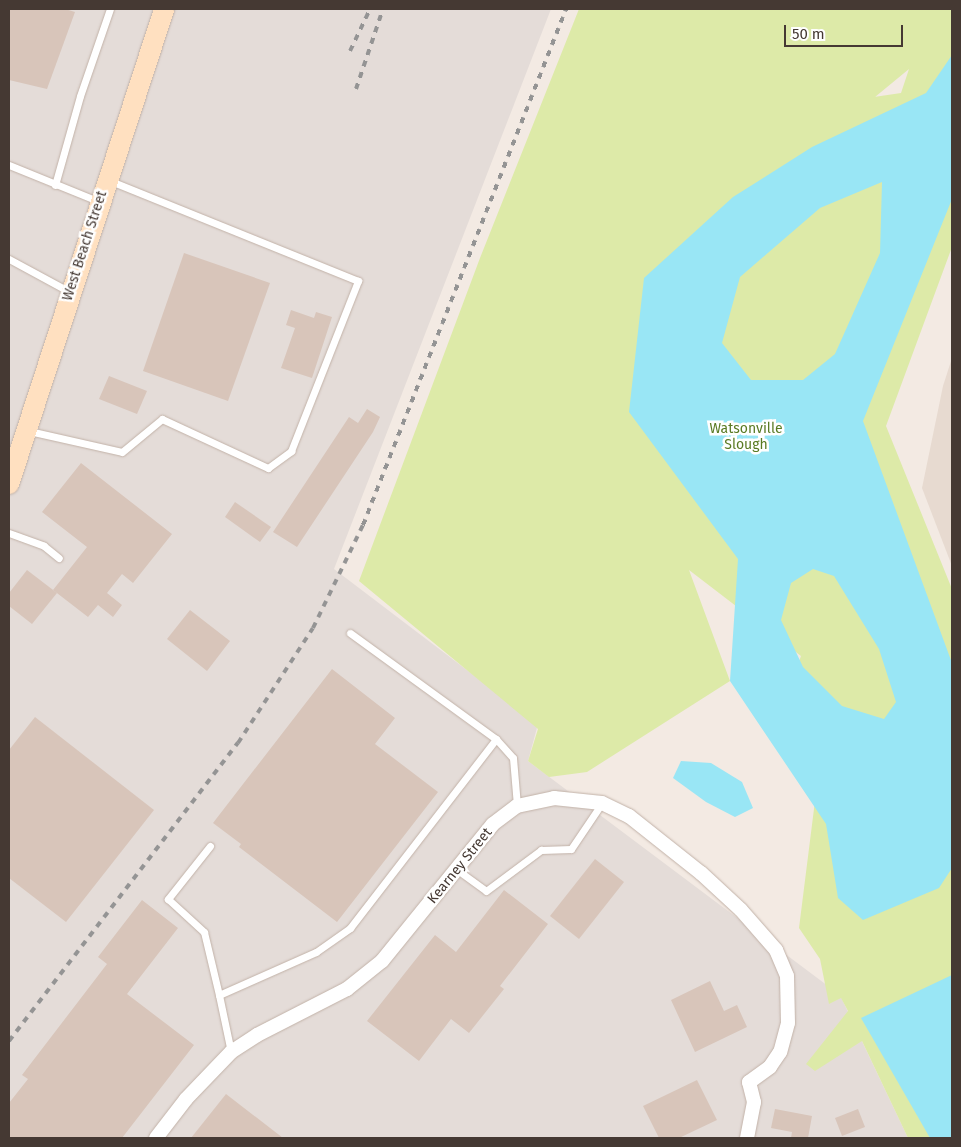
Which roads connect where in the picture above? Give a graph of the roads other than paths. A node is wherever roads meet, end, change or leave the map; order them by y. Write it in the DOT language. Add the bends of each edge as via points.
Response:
graph roads {
  1 [pos="110,9"];
  2 [pos="164,9"];
  3 [pos="9,165"];
  4 [pos="107,180"];
  5 [pos="55,185"];
  6 [pos="100,202"];
  7 [pos="9,259"];
  8 [pos="70,293"];
  9 [pos="26,430"];
  10 [pos="9,484"];
  11 [pos="9,533"];
  12 [pos="59,558"];
  13 [pos="350,633"];
  14 [pos="496,739"];
  15 [pos="602,803"];
  16 [pos="518,806"];
  17 [pos="210,846"];
  18 [pos="456,869"];
  19 [pos="219,995"];
  20 [pos="231,1052"];
  21 [pos="156,1138"];
  22 [pos="748,1138"];
  1 -- 5 [label="lane" via="80,96"];
  2 -- 4 [label="main road, West Beach Street"];
  3 -- 5 [label="lane"];
  4 -- 6 [label="main road, West Beach Street"];
  4 -- 9 [label="lane" via="358,281 291,451 268,468 162,419 122,452"];
  5 -- 6 [label="lane"];
  6 -- 8 [label="main road, West Beach Street"];
  7 -- 8 [label="lane"];
  8 -- 9 [label="main road, West Beach Street"];
  9 -- 10 [label="main road, West Beach Street"];
  11 -- 12 [label="lane" via="44,546"];
  13 -- 14 [label="lane"];
  14 -- 16 [label="lane" via="513,758"];
  14 -- 19 [label="lane" via="350,928 316,952"];
  15 -- 16 [label="street, Kearney Street" via="554,798"];
  15 -- 18 [label="lane" via="571,849 541,850 486,891"];
  15 -- 22 [label="street, Kearney Street" via="648,829 701,873 776,950 787,976 788,1023 780,1052 770,1067 750,1082 754,1102"];
  16 -- 18 [label="street, Kearney Street" via="494,824"];
  17 -- 19 [label="lane" via="168,899 204,932"];
  18 -- 20 [label="street, Kearney Street" via="399,942 366,976 329,1000 257,1035"];
  19 -- 20 [label="lane"];
  20 -- 21 [label="street, Kearney Street" via="186,1099"];
}
